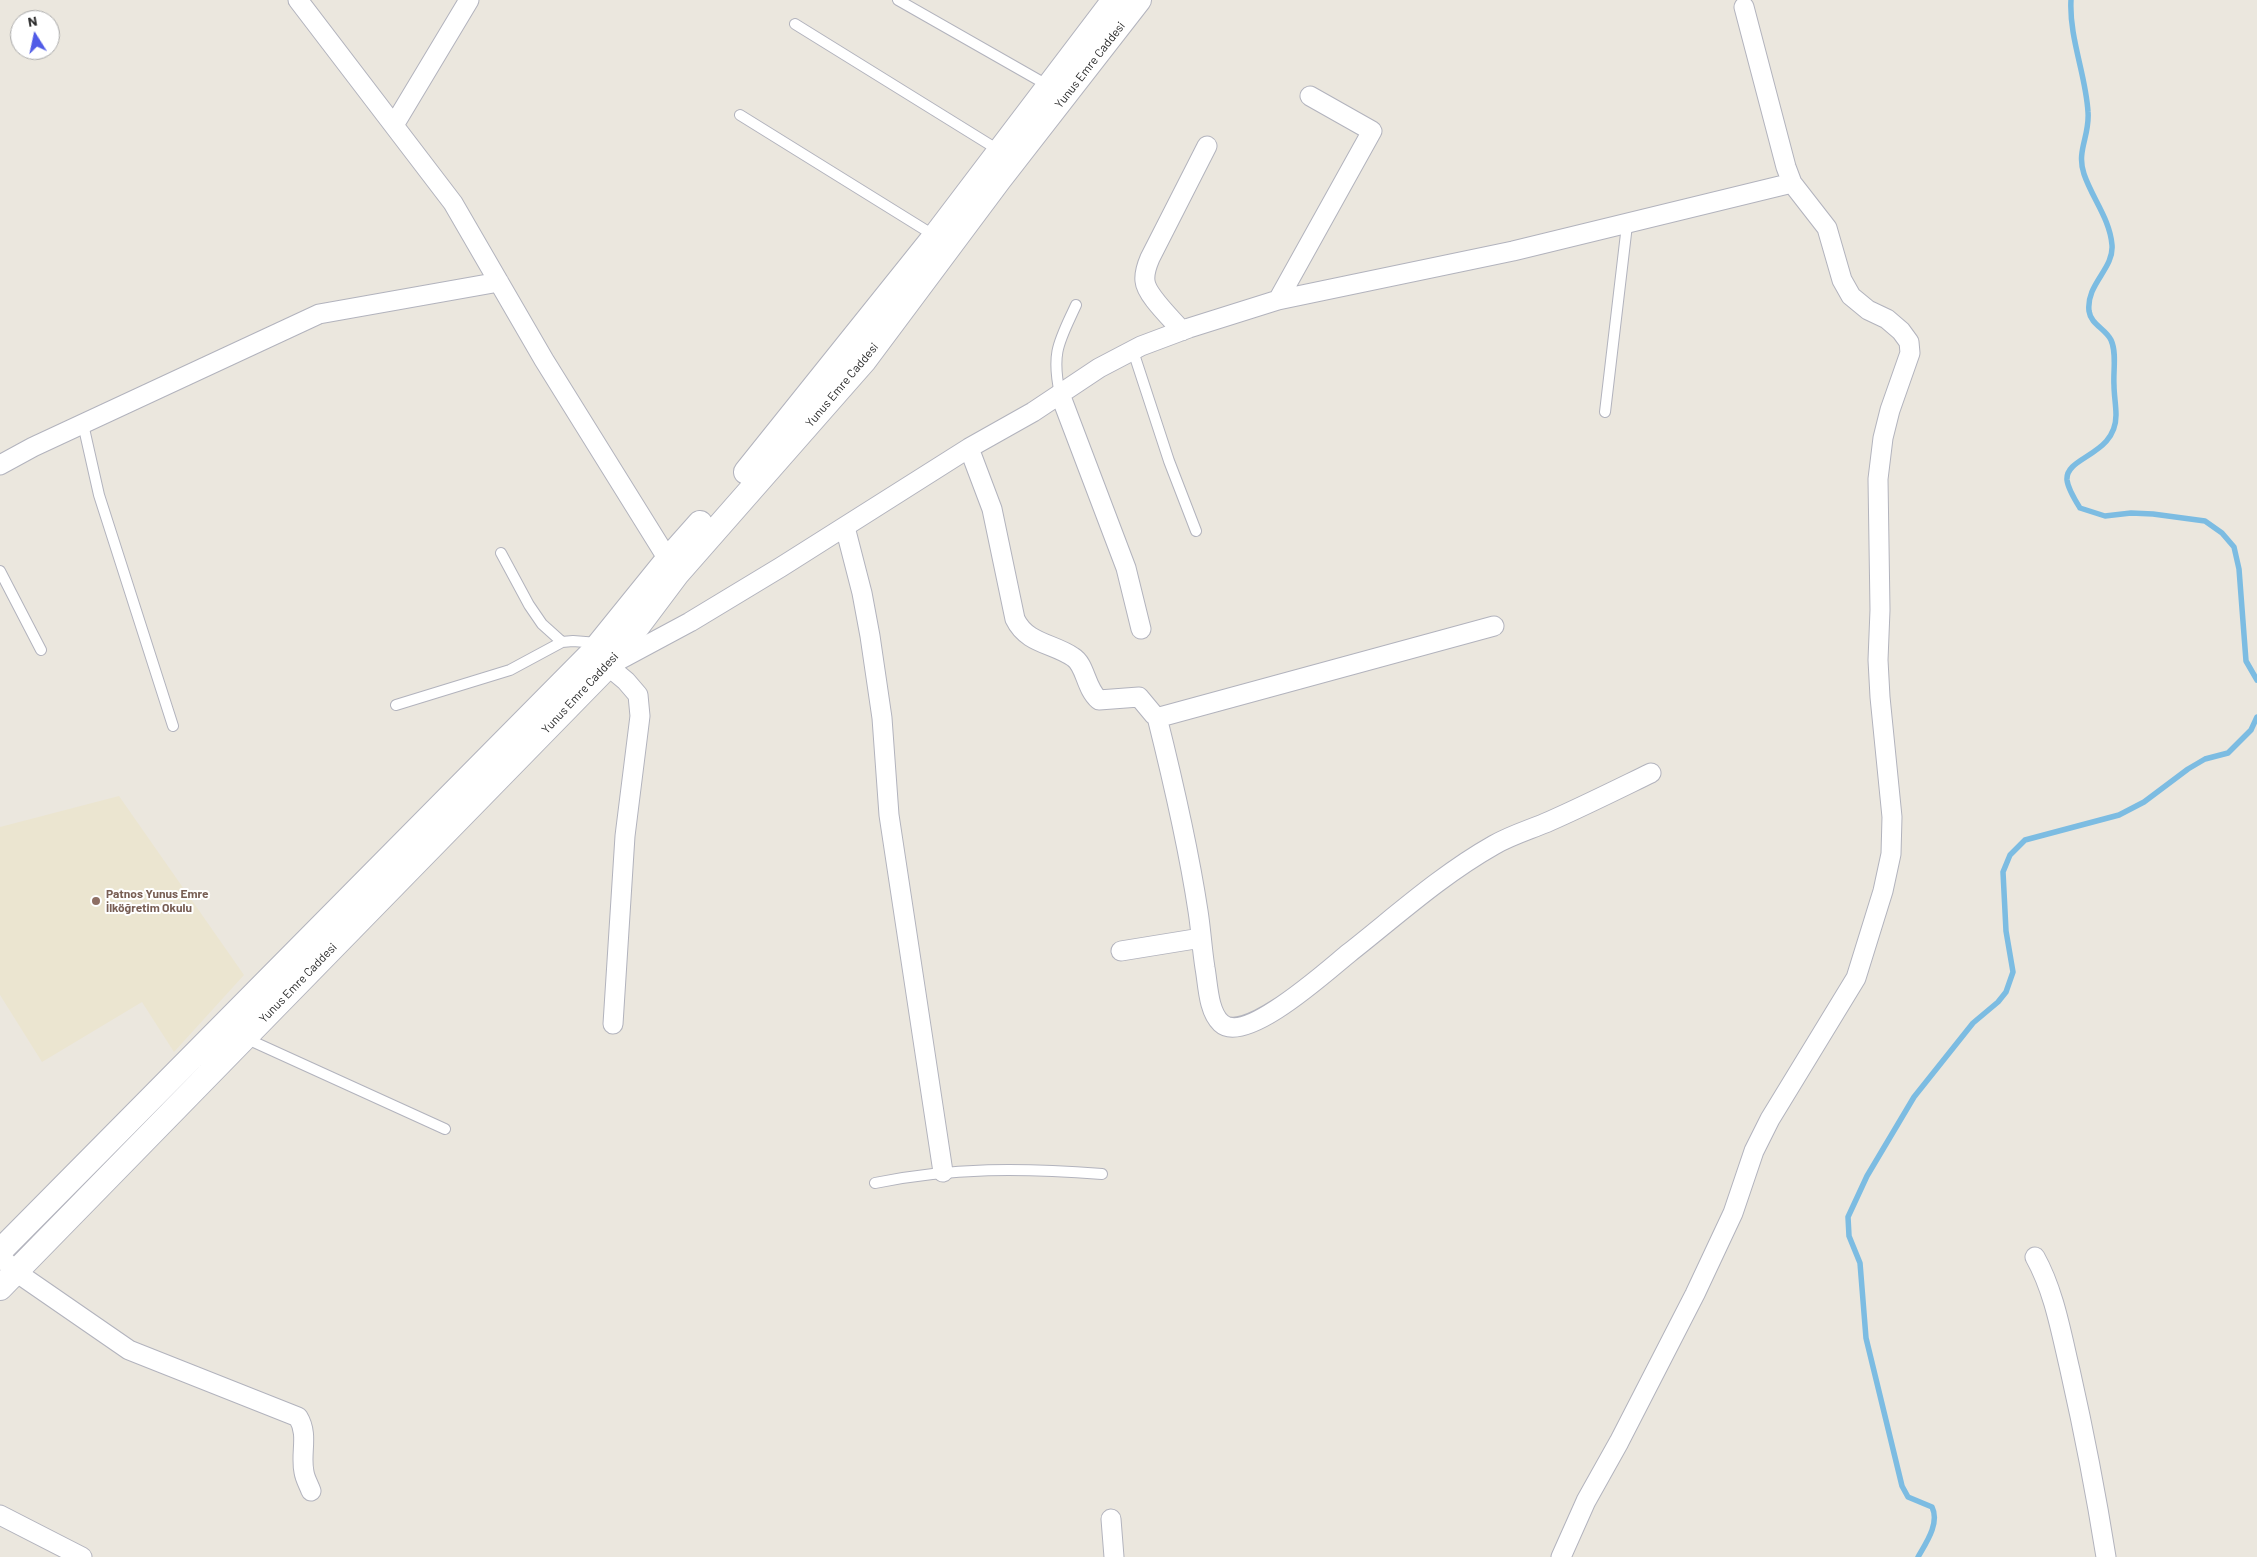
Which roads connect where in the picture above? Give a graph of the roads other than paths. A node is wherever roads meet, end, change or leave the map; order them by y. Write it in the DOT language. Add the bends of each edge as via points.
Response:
graph roads {
  1 [pos="298,0"];
  2 [pos="468,0"];
  3 [pos="898,0"];
  4 [pos="1114,0"];
  5 [pos="1139,0"];
  6 [pos="1744,7"];
  7 [pos="795,24"];
  8 [pos="1049,86"];
  9 [pos="1310,96"];
  10 [pos="740,115"];
  11 [pos="394,125"];
  12 [pos="1207,146"];
  13 [pos="1001,151"];
  14 [pos="1792,183"];
  15 [pos="1627,225"];
  16 [pos="935,236"];
  17 [pos="499,282"];
  18 [pos="1278,300"];
  19 [pos="1076,305"];
  20 [pos="1182,331"];
  21 [pos="1133,351"];
  22 [pos="1060,394"];
  23 [pos="1605,412"];
  24 [pos="83,424"];
  25 [pos="969,448"];
  26 [pos="0,465"];
  27 [pos="845,527"];
  28 [pos="1196,530"];
  29 [pos="501,553"];
  30 [pos="672,566"];
  31 [pos="0,571"];
  32 [pos="1494,626"];
  33 [pos="1141,629"];
  34 [pos="562,642"];
  35 [pos="599,644"];
  36 [pos="41,650"];
  37 [pos="608,666"];
  38 [pos="396,705"];
  39 [pos="1157,717"];
  40 [pos="173,726"];
  41 [pos="1651,773"];
  42 [pos="1201,938"];
  43 [pos="1121,951"];
  44 [pos="613,1024"];
  45 [pos="245,1038"];
  46 [pos="446,1129"];
  47 [pos="943,1172"];
  48 [pos="1102,1174"];
  49 [pos="876,1183"];
  50 [pos="0,1251"];
  51 [pos="2035,1257"];
  52 [pos="5,1272"];
  53 [pos="311,1492"];
  54 [pos="0,1515"];
  55 [pos="1111,1519"];
  56 [pos="82,1557"];
  57 [pos="1114,1557"];
  58 [pos="1561,1557"];
  59 [pos="2106,1557"];
  1 -- 11 [label="street"];
  2 -- 11 [label="street"];
  3 -- 8 [label="lane"];
  4 -- 8 [label="street, Yunus Emre Caddesi"];
  5 -- 30 [label="street, Yunus Emre Caddesi" via="999,180 864,362"];
  6 -- 14 [label="street"];
  7 -- 13 [label="lane"];
  8 -- 13 [label="street, Yunus Emre Caddesi"];
  9 -- 18 [label="street" via="1372,131"];
  10 -- 16 [label="lane"];
  11 -- 17 [label="street" via="453,203"];
  12 -- 20 [label="street" via="1144,274 1148,291"];
  13 -- 16 [label="street, Yunus Emre Caddesi"];
  14 -- 15 [label="street"];
  14 -- 58 [label="street" via="1827,228 1842,280 1851,296 1868,310 1887,319 1909,342 1910,353 1883,438 1878,478 1878,660 1892,817 1891,854 1883,892 1856,978 1770,1119 1754,1151 1733,1213 1695,1294 1586,1501"];
  15 -- 18 [label="street"];
  15 -- 23 [label="lane"];
  16 -- 30 [label="street, Yunus Emre Caddesi"];
  17 -- 24 [label="street" via="319,314"];
  17 -- 30 [label="street"];
  18 -- 20 [label="street"];
  19 -- 22 [label="lane" via="1058,345 1054,369"];
  20 -- 21 [label="street"];
  21 -- 22 [label="street" via="1099,368"];
  21 -- 28 [label="lane" via="1169,461"];
  22 -- 25 [label="street"];
  22 -- 33 [label="street" via="1126,568"];
  24 -- 26 [label="street"];
  24 -- 40 [label="lane" via="102,504"];
  25 -- 27 [label="street"];
  25 -- 39 [label="street" via="992,509 1015,619 1020,628 1036,641 1074,657 1093,695 1099,700 1139,697"];
  27 -- 37 [label="street" via="690,622"];
  27 -- 47 [label="street" via="870,636 882,718 889,816"];
  29 -- 34 [label="lane" via="533,611"];
  30 -- 35 [label="street, Yunus Emre Caddesi"];
  30 -- 37 [label="street, Yunus Emre Caddesi"];
  31 -- 36 [label="lane"];
  32 -- 39 [label="street"];
  34 -- 35 [label="lane"];
  34 -- 38 [label="lane" via="510,670"];
  35 -- 50 [label="street, Yunus Emre Caddesi"];
  37 -- 44 [label="street" via="638,695 640,716 625,836"];
  37 -- 45 [label="street, Yunus Emre Caddesi"];
  39 -- 42 [label="street" via="1179,811"];
  41 -- 42 [label="street" via="1496,844 1464,863 1293,998 1246,1025 1232,1028 1221,1024 1215,1015"];
  42 -- 43 [label="street"];
  45 -- 46 [label="lane"];
  45 -- 52 [label="street, Yunus Emre Caddesi"];
  47 -- 48 [label="lane" via="998,1168"];
  47 -- 49 [label="lane"];
  51 -- 59 [label="street" via="2044,1273 2060,1328 2094,1482"];
  52 -- 53 [label="street" via="129,1350 298,1416 305,1438 304,1472"];
  54 -- 56 [label="street"];
  55 -- 57 [label="street"];
}
